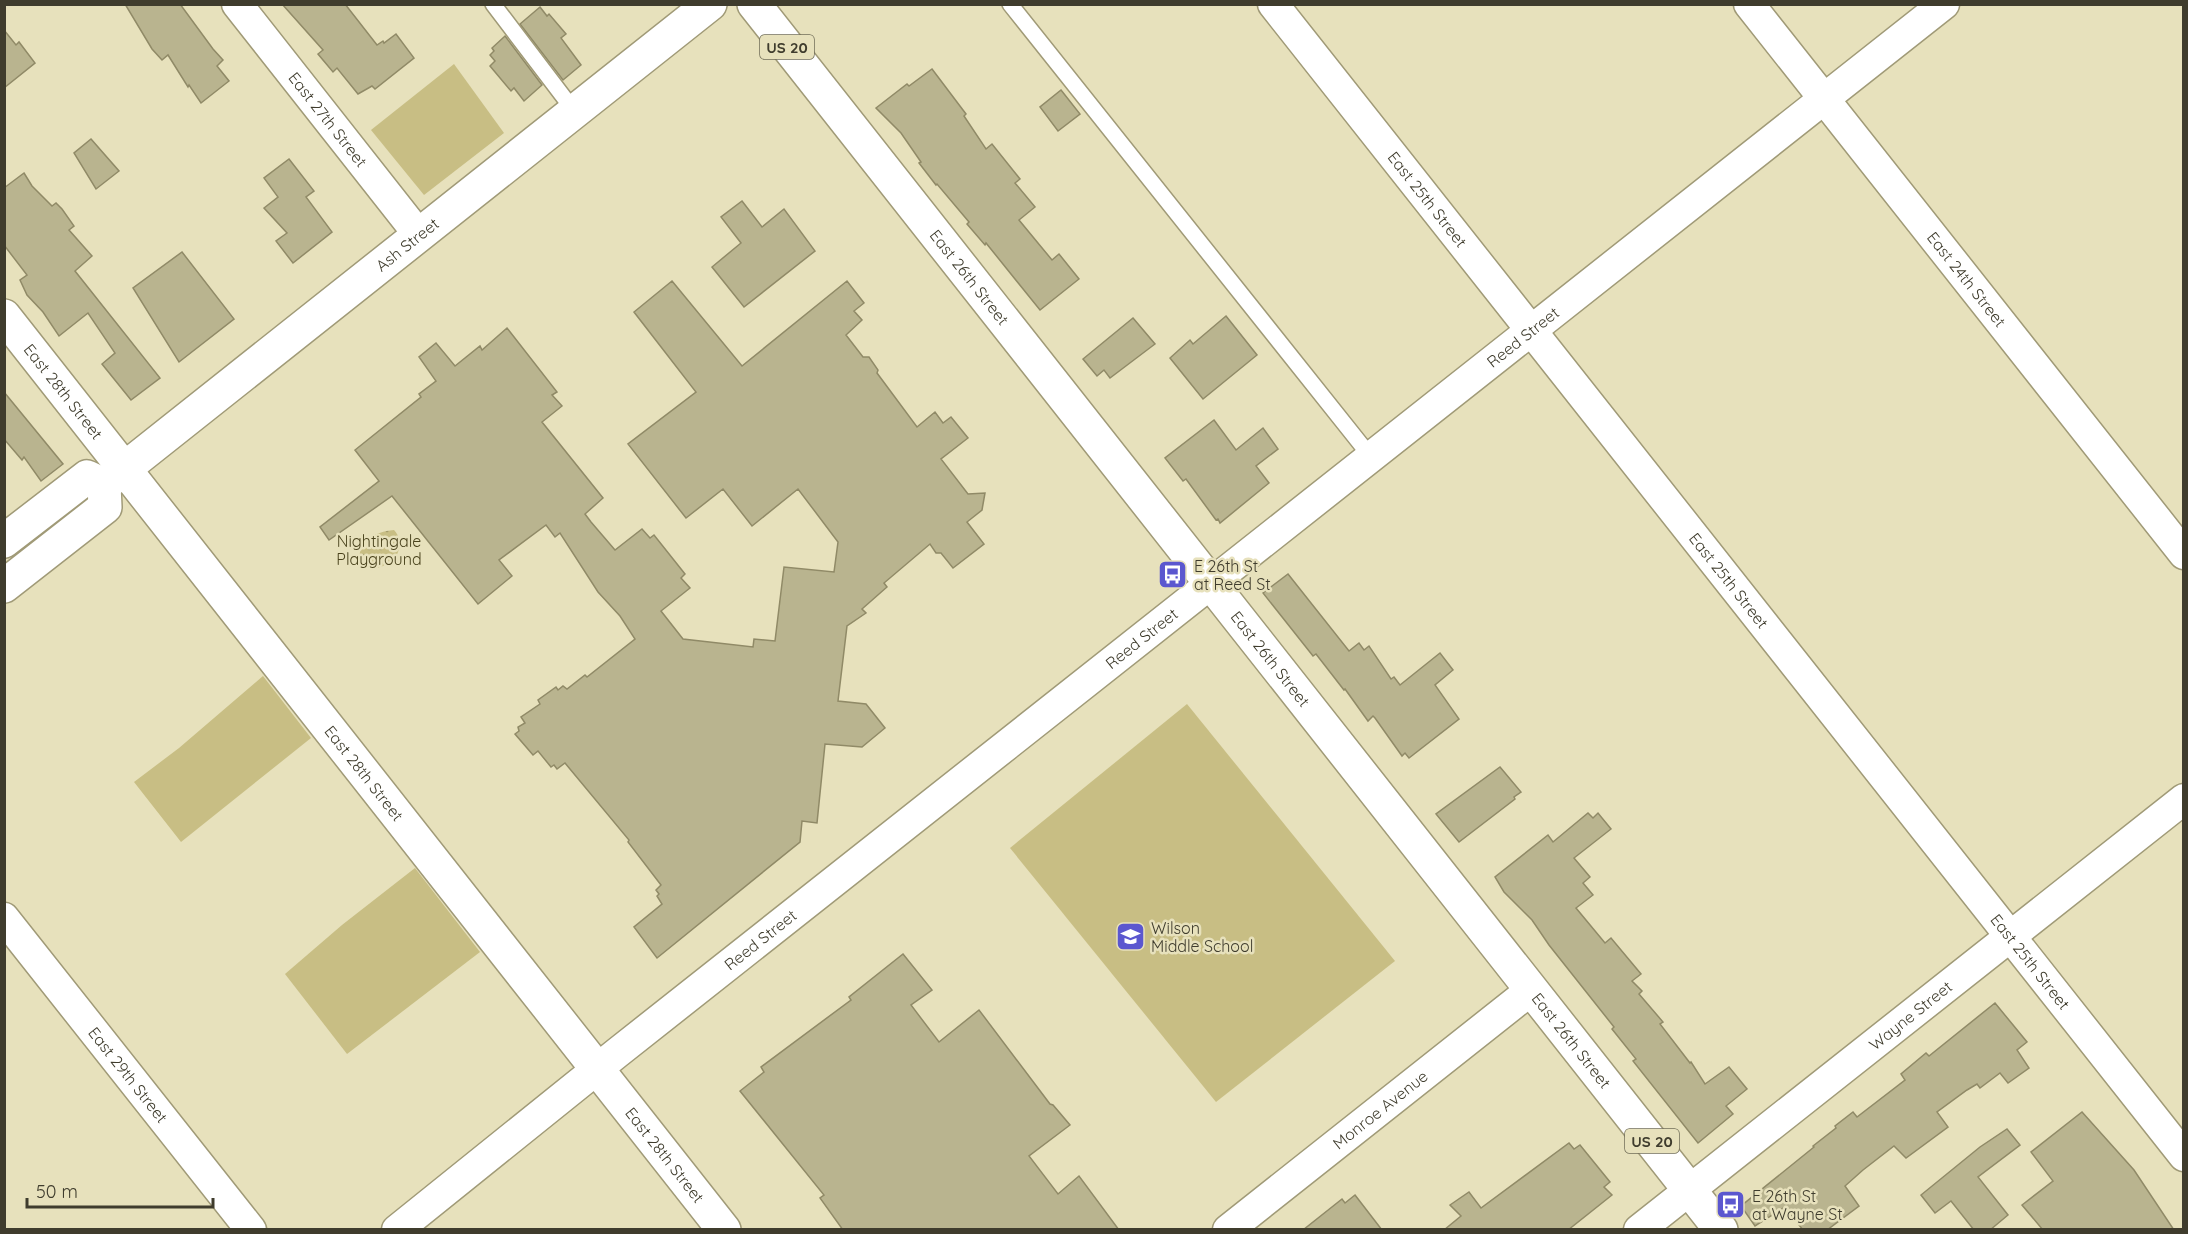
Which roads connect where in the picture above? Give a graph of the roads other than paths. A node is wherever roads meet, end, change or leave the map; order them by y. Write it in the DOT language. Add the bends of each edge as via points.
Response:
graph roads {
  1 [pos="237,4"];
  2 [pos="493,4"];
  3 [pos="710,4"];
  4 [pos="754,4"];
  5 [pos="1010,4"];
  6 [pos="1273,4"];
  7 [pos="1749,4"];
  8 [pos="1944,4"];
  9 [pos="1824,99"];
  10 [pos="575,112"];
  11 [pos="419,235"];
  12 [pos="4,316"];
  13 [pos="1531,331"];
  14 [pos="1371,457"];
  15 [pos="114,477"];
  16 [pos="4,541"];
  17 [pos="2184,554"];
  18 [pos="1211,583"];
  19 [pos="4,586"];
  20 [pos="2184,799"];
  21 [pos="4,918"];
  22 [pos="2010,937"];
  23 [pos="1531,990"];
  24 [pos="597,1069"];
  25 [pos="2184,1156"];
  26 [pos="1689,1190"];
  27 [pos="251,1230"];
  28 [pos="397,1230"];
  29 [pos="724,1230"];
  30 [pos="1228,1230"];
  31 [pos="1639,1230"];
  32 [pos="1721,1230"];
  1 -- 11 [label="street, East 27th Street"];
  2 -- 10 [label="lane"];
  3 -- 10 [label="street, Ash Street"];
  4 -- 18 [label="street, East 26th Street / US 20"];
  5 -- 14 [label="lane"];
  6 -- 13 [label="street, East 25th Street"];
  7 -- 9 [label="street, East 24th Street"];
  8 -- 9 [label="street, Reed Street"];
  9 -- 13 [label="street, Reed Street"];
  9 -- 17 [label="street, East 24th Street"];
  10 -- 11 [label="street, Ash Street"];
  11 -- 15 [label="street, Ash Street"];
  12 -- 15 [label="street, East 28th Street"];
  13 -- 14 [label="street, Reed Street"];
  13 -- 22 [label="street, East 25th Street"];
  14 -- 18 [label="street, Reed Street"];
  15 -- 16 [label="street" via="87,477"];
  15 -- 19 [label="street" via="105,507"];
  15 -- 24 [label="street, East 28th Street"];
  18 -- 23 [label="street, East 26th Street / US 20"];
  18 -- 24 [label="street, Reed Street"];
  20 -- 22 [label="street, Wayne Street"];
  21 -- 27 [label="street, East 29th Street"];
  22 -- 25 [label="street, East 25th Street"];
  22 -- 26 [label="street, Wayne Street"];
  23 -- 26 [label="street, East 26th Street / US 20"];
  23 -- 30 [label="street, Monroe Avenue"];
  24 -- 28 [label="street, Reed Street"];
  24 -- 29 [label="street, East 28th Street"];
  26 -- 31 [label="street, Wayne Street"];
  26 -- 32 [label="street, East 26th Street / US 20"];
}
